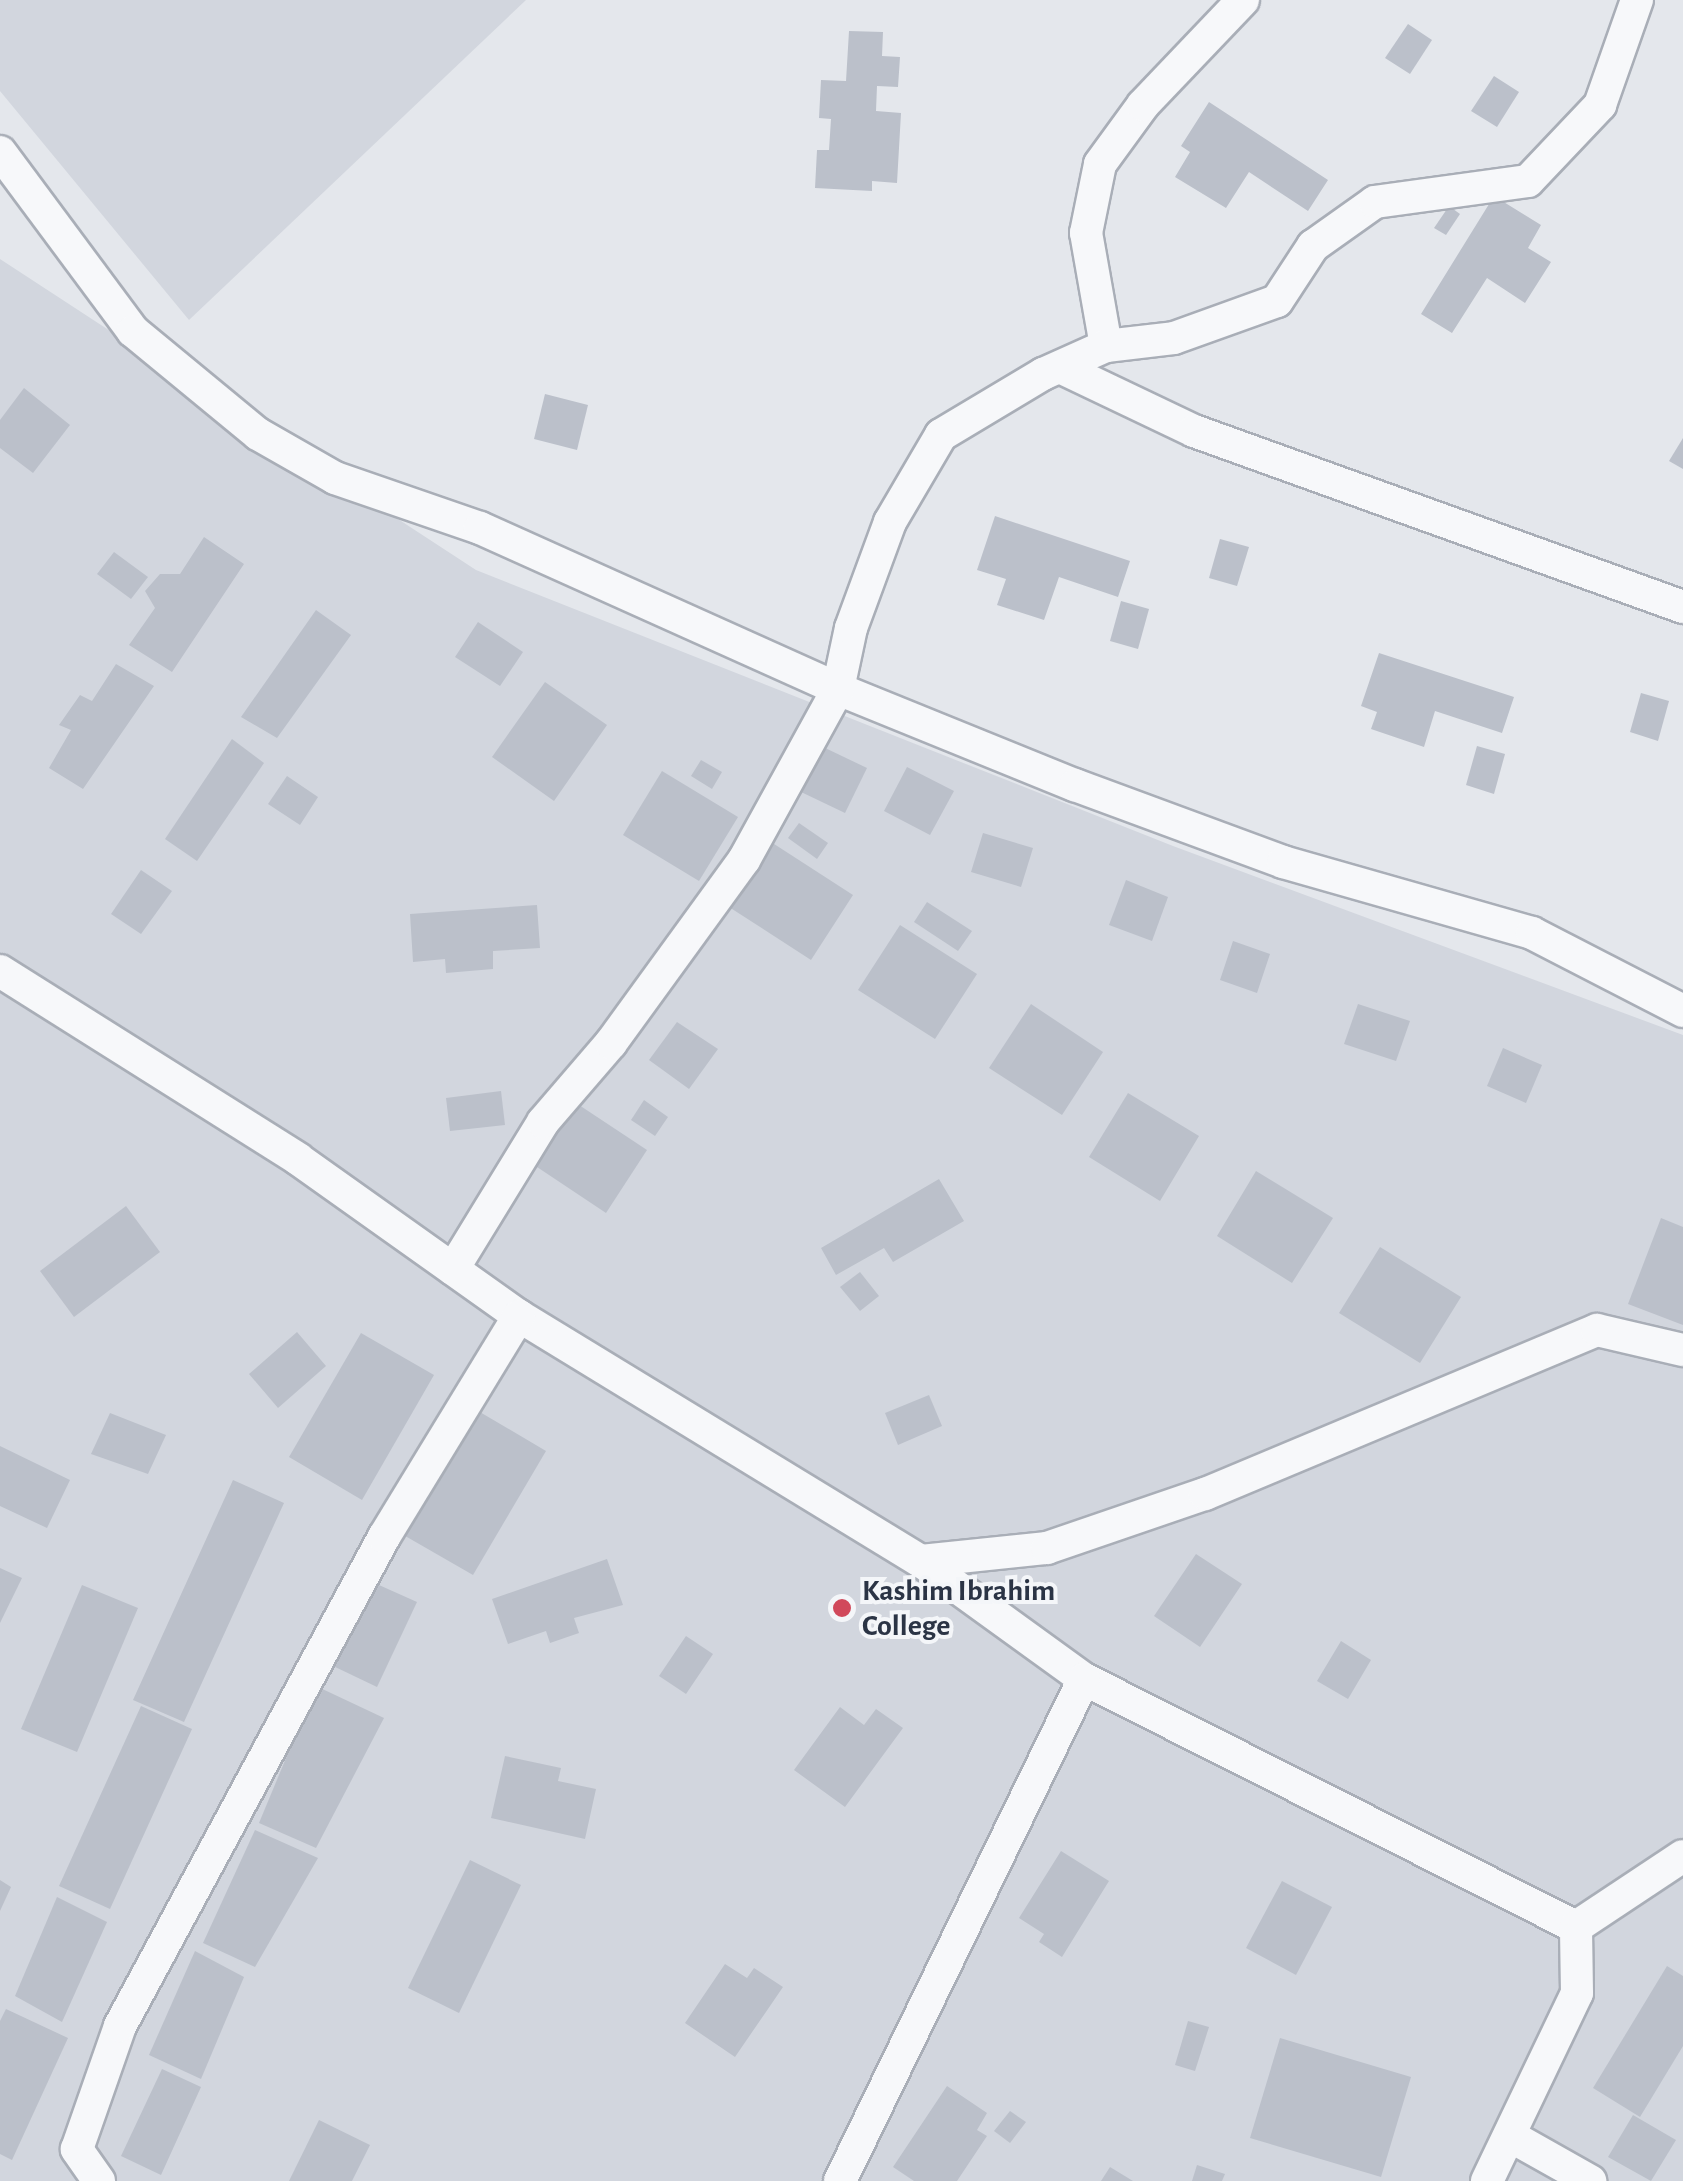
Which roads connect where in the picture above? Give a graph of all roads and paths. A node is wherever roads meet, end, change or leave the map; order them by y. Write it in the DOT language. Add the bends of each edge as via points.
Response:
graph roads {
  1 [pos="1243,0"];
  2 [pos="1637,0"];
  3 [pos="0,152"];
  4 [pos="1106,346"];
  5 [pos="1064,369"];
  6 [pos="1683,607"];
  7 [pos="838,690"];
  8 [pos="0,972"];
  9 [pos="1683,1011"];
  10 [pos="453,1269"];
  11 [pos="519,1316"];
  12 [pos="1683,1350"];
  13 [pos="921,1560"];
  14 [pos="1084,1679"];
  15 [pos="1683,1856"];
  16 [pos="1576,1927"];
  17 [pos="1512,2136"];
  18 [pos="99,2181"];
  19 [pos="840,2181"];
  20 [pos="1487,2181"];
  21 [pos="1590,2181"];
  1 -- 4 [label="street" via="1143,105 1100,164 1086,233"];
  2 -- 4 [label="street" via="1600,106 1528,181 1375,202 1313,246 1277,301 1174,338"];
  3 -- 7 [label="street" via="133,331 258,434 335,478 480,528"];
  4 -- 5 [label="street"];
  5 -- 6 [label="street" via="1194,432"];
  5 -- 7 [label="street" via="1043,374 941,435 890,522 851,628"];
  7 -- 9 [label="street" via="1283,862 1532,933"];
  7 -- 10 [label="street" via="744,860 611,1043 543,1122"];
  8 -- 10 [label="street" via="298,1159"];
  10 -- 11 [label="street"];
  11 -- 13 [label="street"];
  11 -- 18 [label="street" via="384,1537 120,2026 77,2150"];
  12 -- 13 [label="street" via="1596,1330 1205,1494 1047,1548"];
  13 -- 14 [label="street"];
  14 -- 16 [label="street"];
  14 -- 19 [label="street"];
  15 -- 16 [label="street"];
  16 -- 17 [label="street" via="1577,1993"];
  17 -- 20 [label="street"];
  17 -- 21 [label="street"];
}
